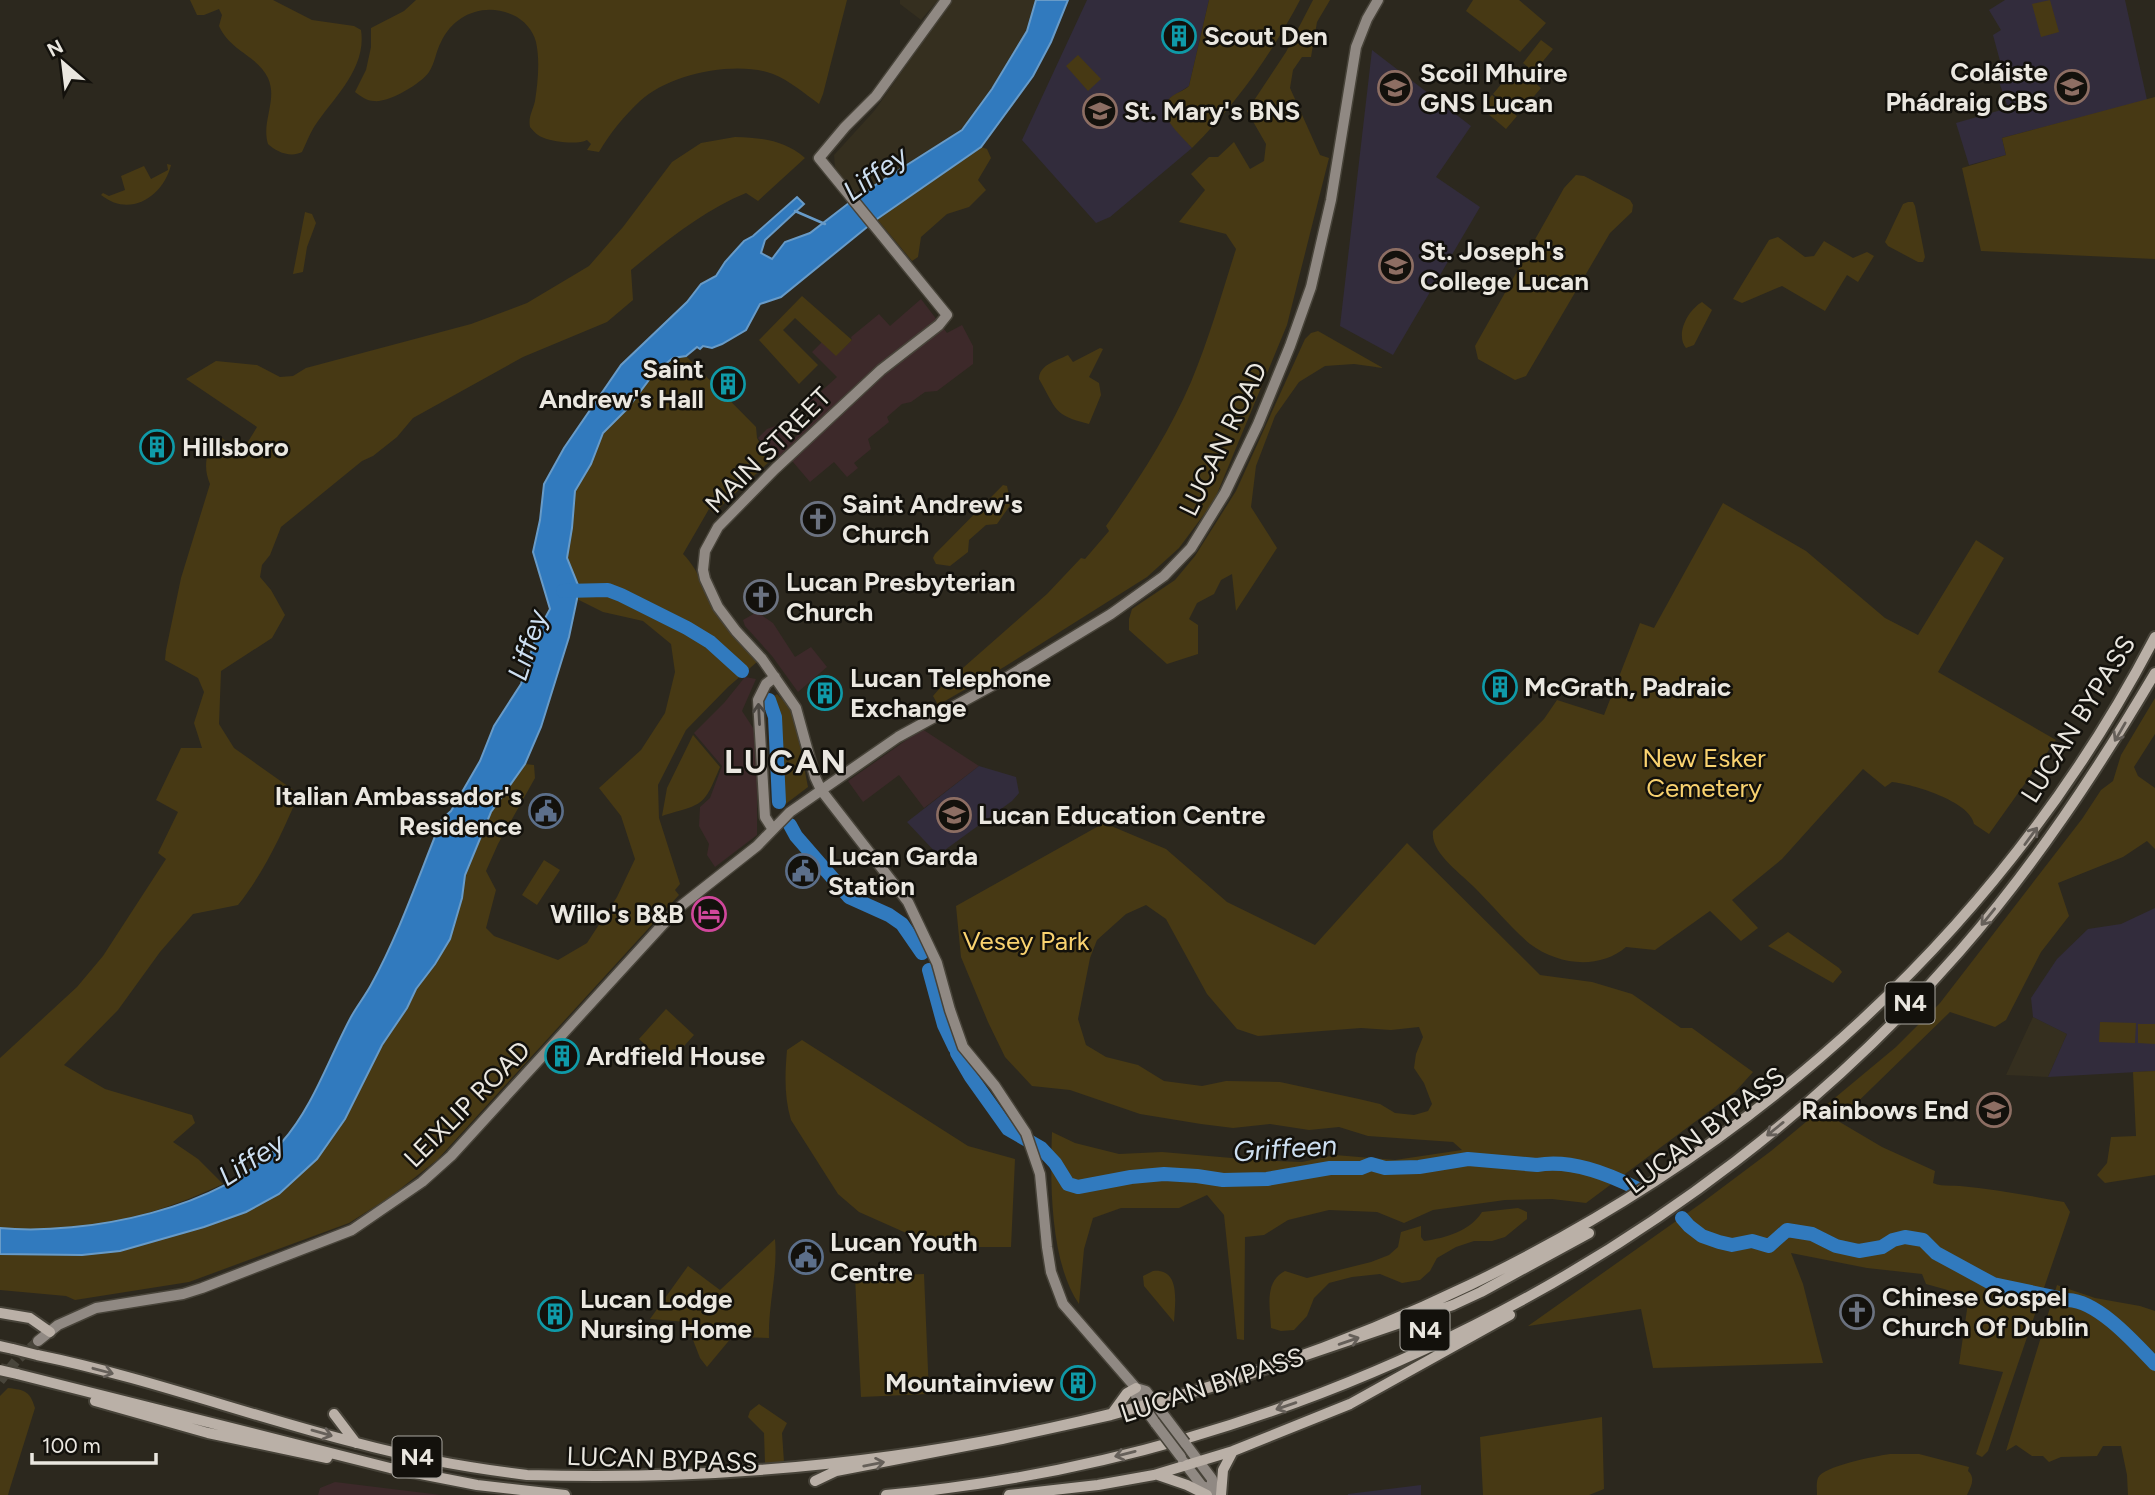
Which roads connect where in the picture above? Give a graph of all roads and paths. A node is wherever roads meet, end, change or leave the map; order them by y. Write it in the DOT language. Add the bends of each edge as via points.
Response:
graph roads {
  1 [pos="946,0"];
  2 [pos="1378,0"];
  3 [pos="2155,637"];
  4 [pos="2155,673"];
  5 [pos="775,677"];
  6 [pos="821,790"];
  7 [pos="772,828"];
  8 [pos="1828,1061"];
  9 [pos="1591,1262"];
  10 [pos="0,1313"];
  11 [pos="1451,1317"];
  12 [pos="50,1332"];
  13 [pos="38,1341"];
  14 [pos="0,1346"];
  15 [pos="0,1370"];
  16 [pos="1136,1388"];
  17 [pos="65,1394"];
  18 [pos="1158,1406"];
  19 [pos="1145,1409"];
  20 [pos="334,1414"];
  21 [pos="1111,1415"];
  22 [pos="1185,1421"];
  23 [pos="1151,1431"];
  24 [pos="356,1443"];
  25 [pos="1233,1451"];
  26 [pos="1196,1458"];
  27 [pos="1184,1461"];
  28 [pos="375,1465"];
  29 [pos="1154,1475"];
  30 [pos="836,1483"];
  31 [pos="643,1484"];
  32 [pos="910,1493"];
  33 [pos="1214,1493"];
  34 [pos="565,1495"];
  35 [pos="886,1495"];
  36 [pos="927,1495"];
  37 [pos="1009,1495"];
  1 -- 5 [label="main road, MAIN STREET" via="885,85 819,158 947,315 775,469 708,543 703,569 714,600"];
  2 -- 6 [label="main road, LUCAN ROAD" via="1356,47 1331,200 1311,287 1247,447 1191,548 1164,576 1111,614 898,737"];
  8 -- 3 [label="highway, LUCAN BYPASS / N4, one-way" via="1947,941 2019,852 2064,791"];
  4 -- 9 [label="highway, LUCAN BYPASS / N4, one-way" via="2033,861 1923,991 1840,1073 1754,1146"];
  5 -- 6 [label="main road, MAIN STREET" via="796,708"];
  7 -- 5 [label="main road, one-way" via="765,817 758,700"];
  6 -- 7 [label="main road, LEIXLIP ROAD"];
  6 -- 16 [label="main road, MAIN STREET" via="908,902 937,963 964,1047 1028,1138 1040,1174 1042,1215 1056,1290 1071,1315"];
  7 -- 12 [label="main road, LEIXLIP ROAD" via="749,853 677,909 452,1156 422,1182 340,1237 183,1294 96,1308"];
  9 -- 25 [label="highway" via="1559,1289 1378,1390"];
  9 -- 32 [label="highway, LUCAN BYPASS / N4, one-way" via="1401,1360 1242,1421 1094,1462"];
  10 -- 12 [label="highway" via="30,1318"];
  18 -- 11 [label="highway, N4, one-way" via="1453,1305 1601,1229 1539,1271"];
  12 -- 13 [label="main road, LEIXLIP ROAD"];
  14 -- 24 [label="highway, LUCAN BYPASS / N4, one-way, bridge"];
  15 -- 28 [label="highway, LUCAN BYPASS / N4, bridge"];
  16 -- 18 [label="main road" via="1146,1391"];
  16 -- 19 [label="main road"];
  16 -- 21 [label="highway"];
  17 -- 28 [label="highway" via="208,1433 309,1456"];
  18 -- 19 [label="highway"];
  18 -- 26 [label="main road, bridge"];
  19 -- 21 [label="highway"];
  19 -- 27 [label="main road, bridge"];
  20 -- 24 [label="highway"];
  30 -- 21 [label="highway, one-way" via="804,1484 836,1471"];
  22 -- 23 [label="highway, LUCAN BYPASS"];
  24 -- 31 [label="highway, LUCAN BYPASS / N4" via="528,1475"];
  25 -- 26 [label="highway"];
  25 -- 33 [label="highway"];
  26 -- 27 [label="highway"];
  26 -- 33 [label="main road" via="1212,1479"];
  27 -- 29 [label="highway"];
  27 -- 33 [label="main road" via="1202,1486"];
  28 -- 34 [label="highway, LUCAN BYPASS / N4" via="477,1485"];
  29 -- 33 [label="highway"];
  29 -- 37 [label="highway"];
  32 -- 35 [label="highway, LUCAN BYPASS / N4"];
  32 -- 36 [label="highway"];
}
